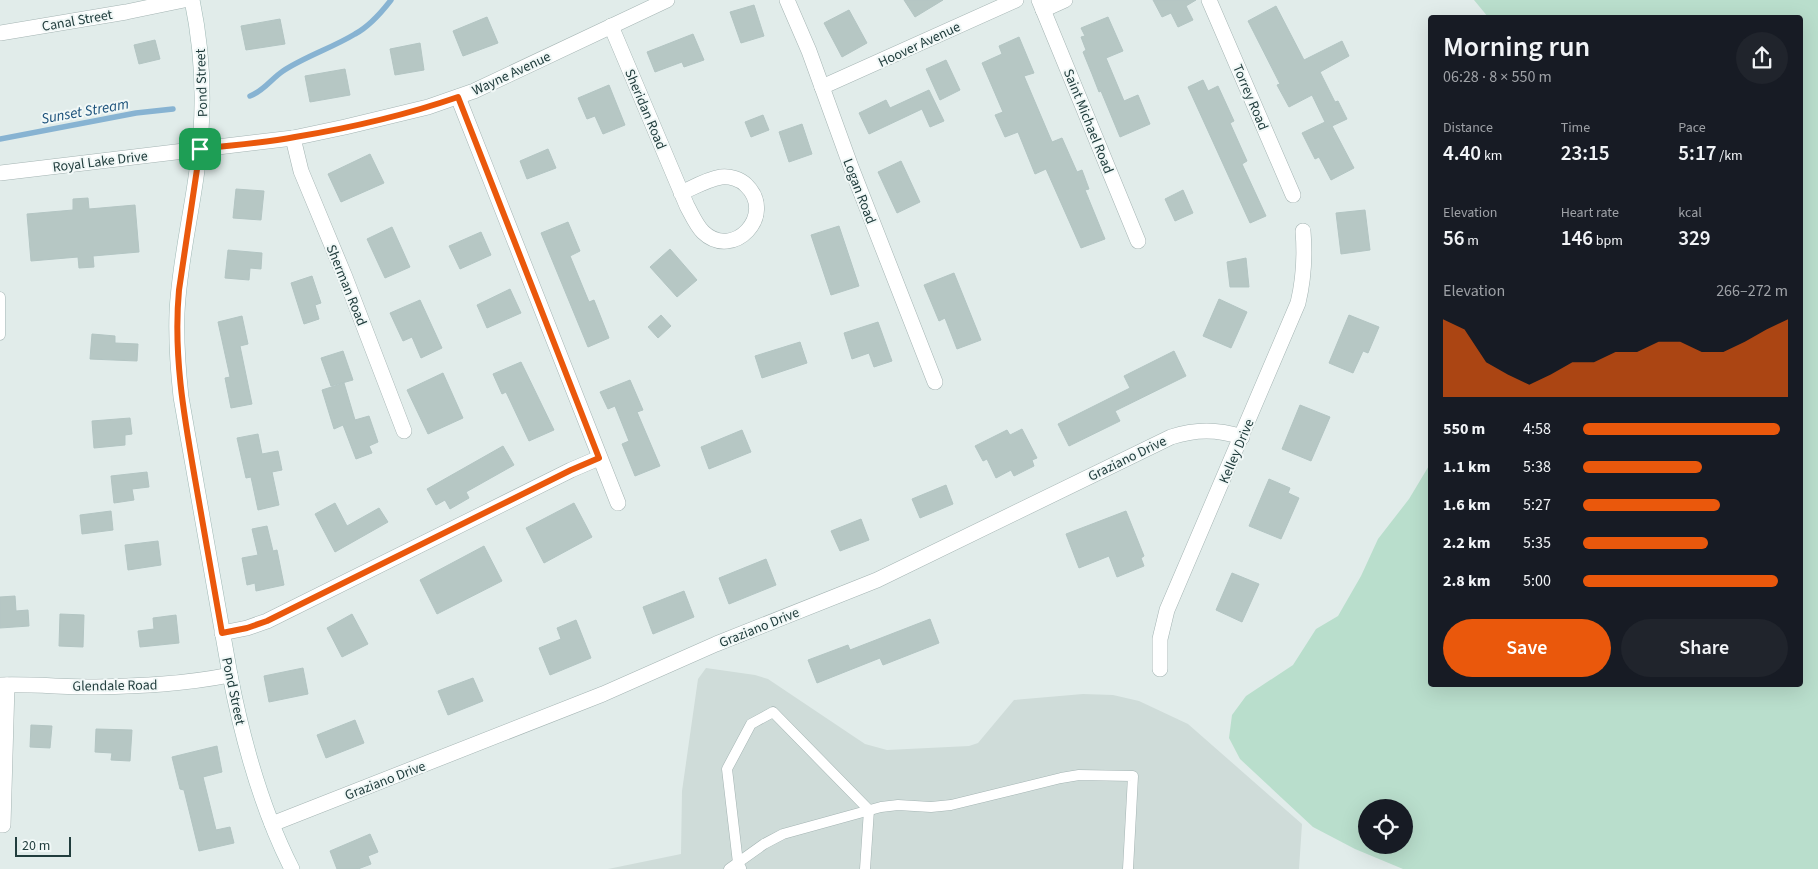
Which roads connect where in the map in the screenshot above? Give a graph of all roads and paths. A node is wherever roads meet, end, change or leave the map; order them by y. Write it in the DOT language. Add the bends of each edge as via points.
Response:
graph roads {
  1 [pos="184,0"];
  2 [pos="192,0"];
  3 [pos="667,0"];
  4 [pos="787,0"];
  5 [pos="1016,0"];
  6 [pos="1065,0"];
  7 [pos="1209,0"];
  8 [pos="1041,5"];
  9 [pos="611,26"];
  10 [pos="0,33"];
  11 [pos="822,87"];
  12 [pos="458,97"];
  13 [pos="293,138"];
  14 [pos="200,149"];
  15 [pos="0,173"];
  16 [pos="681,193"];
  17 [pos="1292,195"];
  18 [pos="1303,231"];
  19 [pos="1138,241"];
  20 [pos="0,297"];
  21 [pos="0,335"];
  22 [pos="935,382"];
  23 [pos="404,431"];
  24 [pos="1242,437"];
  25 [pos="599,458"];
  26 [pos="618,503"];
  27 [pos="222,633"];
  28 [pos="1160,669"];
  29 [pos="230,675"];
  30 [pos="4,685"];
  31 [pos="869,810"];
  32 [pos="272,824"];
  33 [pos="0,825"];
  34 [pos="740,866"];
  35 [pos="292,869"];
  36 [pos="729,869"];
  37 [pos="865,869"];
  38 [pos="1128,869"];
  1 -- 10 [label="street, Canal Street"];
  2 -- 14 [label="street, Pond Street" via="203,79"];
  3 -- 9 [label="street, Wayne Avenue"];
  4 -- 11 [label="street, Logan Road"];
  5 -- 11 [label="street, Hoover Avenue"];
  6 -- 8 [label="street"];
  7 -- 17 [label="street, Torrey Road"];
  8 -- 19 [label="street, Saint Michael Road"];
  9 -- 12 [label="street, Wayne Avenue"];
  9 -- 16 [label="street, Sheridan Road"];
  11 -- 22 [label="street, Logan Road"];
  12 -- 13 [label="street, Wayne Avenue"];
  12 -- 25 [label="street"];
  13 -- 14 [label="street, Wayne Avenue"];
  13 -- 23 [label="street, Sherman Road" via="301,170"];
  14 -- 15 [label="street, Royal Lake Drive"];
  14 -- 27 [label="street, Pond Street" via="179,290 178,355 184,418"];
  16 -- 16 [label="street, Sheridan Road" via="698,227 711,238 723,241 736,239 754,222 757,209 754,197 739,180 719,177"];
  18 -- 24 [label="street, Kelley Drive" via="1304,261 1298,303"];
  20 -- 21 [label="lane"];
  24 -- 28 [label="street, Kelley Drive" via="1167,610 1160,639"];
  24 -- 32 [label="street, Graziano Drive" via="1208,430 1171,437 877,580 716,644 603,694"];
  25 -- 26 [label="street"];
  25 -- 27 [label="street" via="267,621"];
  27 -- 29 [label="street, Pond Street"];
  29 -- 30 [label="street, Glendale Road" via="175,684 96,687"];
  29 -- 32 [label="street, Pond Street" via="250,762"];
  30 -- 33 [label="street" via="3,825"];
  31 -- 34 [label="lane" via="783,834 764,844"];
  31 -- 34 [label="lane" via="773,712 751,724 727,769"];
  31 -- 37 [label="lane"];
  31 -- 38 [label="lane" via="890,806 951,805 1071,775 1133,776"];
  32 -- 35 [label="street, Pond Street"];
  34 -- 36 [label="lane"];
}
